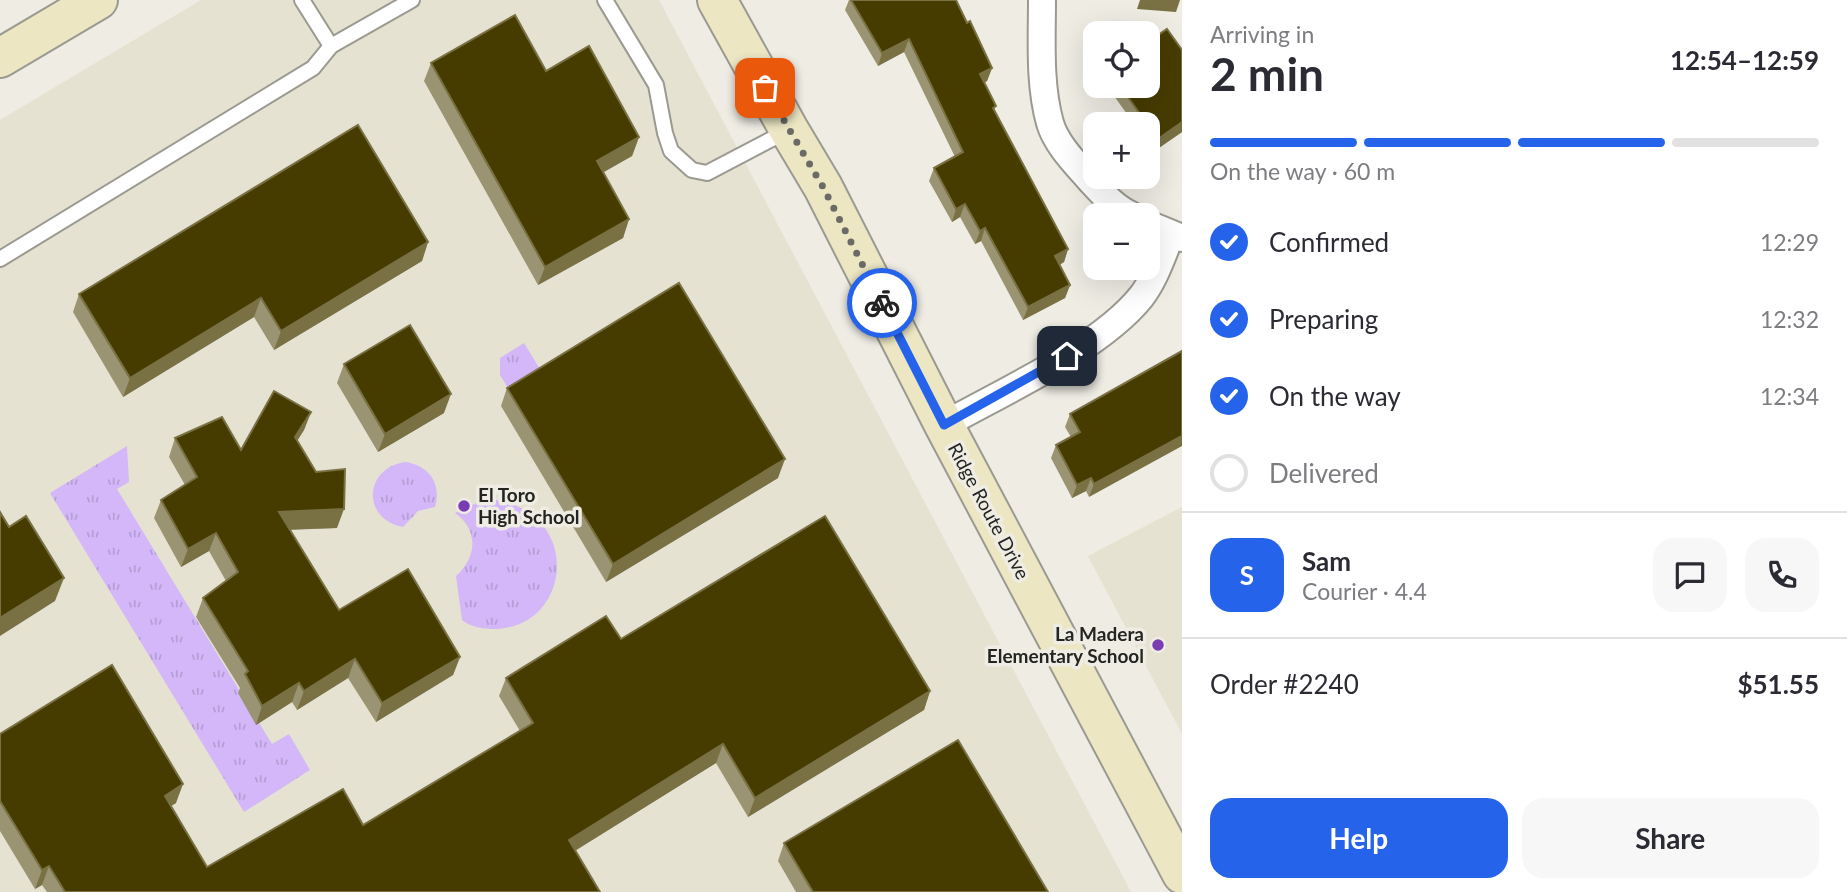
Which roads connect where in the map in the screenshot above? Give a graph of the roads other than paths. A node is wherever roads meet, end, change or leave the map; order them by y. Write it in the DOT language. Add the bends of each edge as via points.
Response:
graph roads {
  1 [pos="98,0"];
  2 [pos="302,0"];
  3 [pos="411,0"];
  4 [pos="605,0"];
  5 [pos="718,0"];
  6 [pos="1042,0"];
  7 [pos="331,46"];
  8 [pos="0,58"];
  9 [pos="789,130"];
  10 [pos="1115,203"];
  11 [pos="1167,232"];
  12 [pos="0,259"];
  13 [pos="944,425"];
  14 [pos="1182,874"];
  1 -- 8 [label="main road"];
  2 -- 7 [label="lane"];
  3 -- 7 [label="lane"];
  4 -- 9 [label="lane" via="656,85 671,150 692,170 707,173"];
  5 -- 9 [label="main road, Ridge Route Drive"];
  6 -- 10 [label="street" via="1042,62 1051,125 1065,150"];
  7 -- 12 [label="lane" via="313,68"];
  9 -- 13 [label="main road, Ridge Route Drive" via="823,187"];
  11 -- 13 [label="street" via="1154,277 1121,317 1067,356"];
  13 -- 14 [label="main road, Ridge Route Drive"];
}
